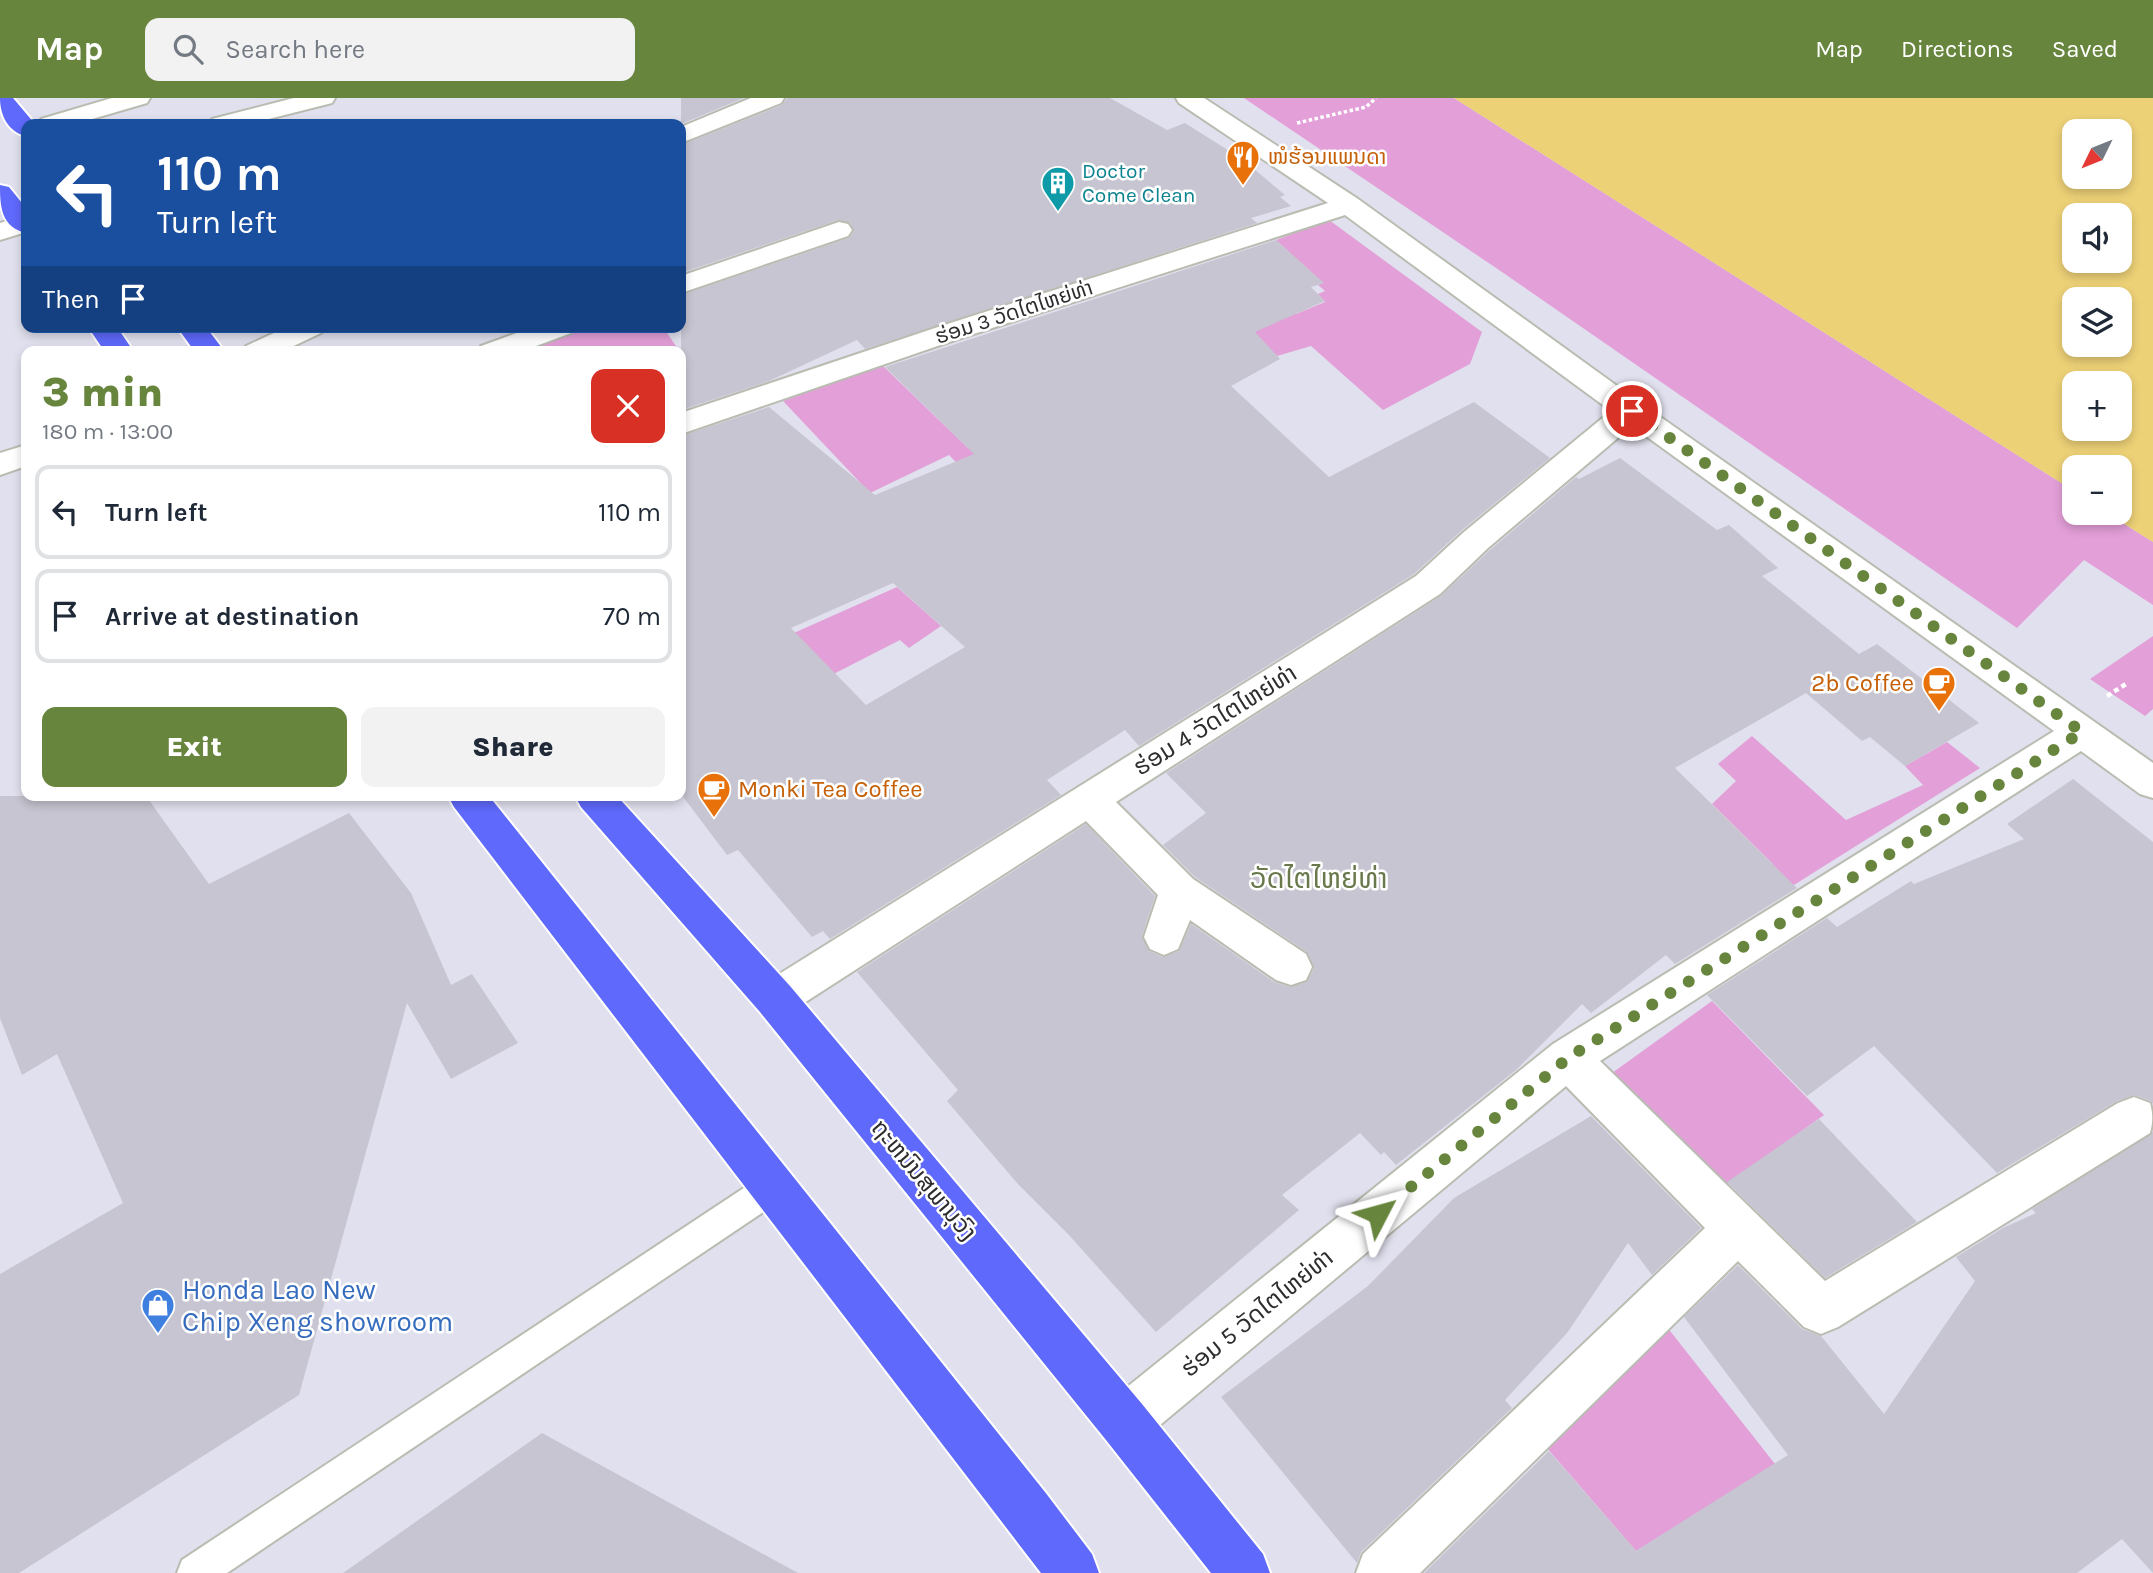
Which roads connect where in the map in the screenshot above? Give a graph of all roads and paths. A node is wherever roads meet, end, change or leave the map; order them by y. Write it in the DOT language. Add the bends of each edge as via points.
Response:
graph roads {
  1 [pos="0,98"];
  2 [pos="138,98"];
  3 [pos="323,98"];
  4 [pos="772,98"];
  5 [pos="1188,98"];
  6 [pos="1376,98"];
  7 [pos="67,119"];
  8 [pos="241,119"];
  9 [pos="21,123"];
  10 [pos="686,134"];
  11 [pos="1257,144"];
  12 [pos="0,193"];
  13 [pos="1349,205"];
  14 [pos="17,227"];
  15 [pos="839,230"];
  16 [pos="686,283"];
  17 [pos="298,333"];
  18 [pos="544,333"];
  19 [pos="269,346"];
  20 [pos="508,346"];
  21 [pos="1632,411"];
  22 [pos="686,422"];
  23 [pos="21,457"];
  24 [pos="0,464"];
  25 [pos="2082,732"];
  26 [pos="2153,783"];
  27 [pos="1090,800"];
  28 [pos="471,801"];
  29 [pos="598,801"];
  30 [pos="1179,891"];
  31 [pos="1164,937"];
  32 [pos="1291,967"];
  33 [pos="775,999"];
  34 [pos="1568,1058"];
  35 [pos="2134,1118"];
  36 [pos="773,1187"];
  37 [pos="1738,1229"];
  38 [pos="1124,1422"];
  39 [pos="195,1573"];
  40 [pos="1073,1573"];
  41 [pos="1244,1573"];
  42 [pos="1382,1573"];
  1 -- 9 [label="highway"];
  2 -- 7 [label="street"];
  3 -- 8 [label="street"];
  4 -- 10 [label="street"];
  5 -- 11 [label="street"];
  6 -- 11 [label="path" via="1366,107 1338,116 1275,128"];
  11 -- 13 [label="street"];
  12 -- 14 [label="highway"];
  13 -- 21 [label="street"];
  13 -- 22 [label="street, ຮ່ອມ 3 ວັດໄຕໄຫຍ່ທ່າ"];
  15 -- 16 [label="street"];
  17 -- 19 [label="street"];
  18 -- 20 [label="street"];
  21 -- 25 [label="street"];
  21 -- 27 [label="street, ຮ່ອມ 4 ວັດໄຕໄຫຍ່ທ່າ" via="1428,585"];
  23 -- 24 [label="street"];
  25 -- 26 [label="street"];
  25 -- 34 [label="street, ຮ່ອມ 5 ວັດໄຕໄຫຍ່ທ່າ"];
  27 -- 30 [label="street"];
  27 -- 33 [label="street, ຮ່ອມ 4 ວັດໄຕໄຫຍ່ທ່າ"];
  28 -- 36 [label="highway"];
  29 -- 33 [label="highway, ຖະຫນົນສຸພານຸວົງ"];
  30 -- 31 [label="street"];
  30 -- 32 [label="street"];
  33 -- 38 [label="highway, ຖະຫນົນສຸພານຸວົງ"];
  34 -- 37 [label="street"];
  34 -- 38 [label="street, ຮ່ອມ 5 ວັດໄຕໄຫຍ່ທ່າ"];
  35 -- 37 [label="street" via="1821,1310"];
  36 -- 39 [label="lane"];
  36 -- 40 [label="highway"];
  37 -- 42 [label="street"];
  38 -- 41 [label="highway, ຖະຫນົນສຸພານຸວົງ"];
}
